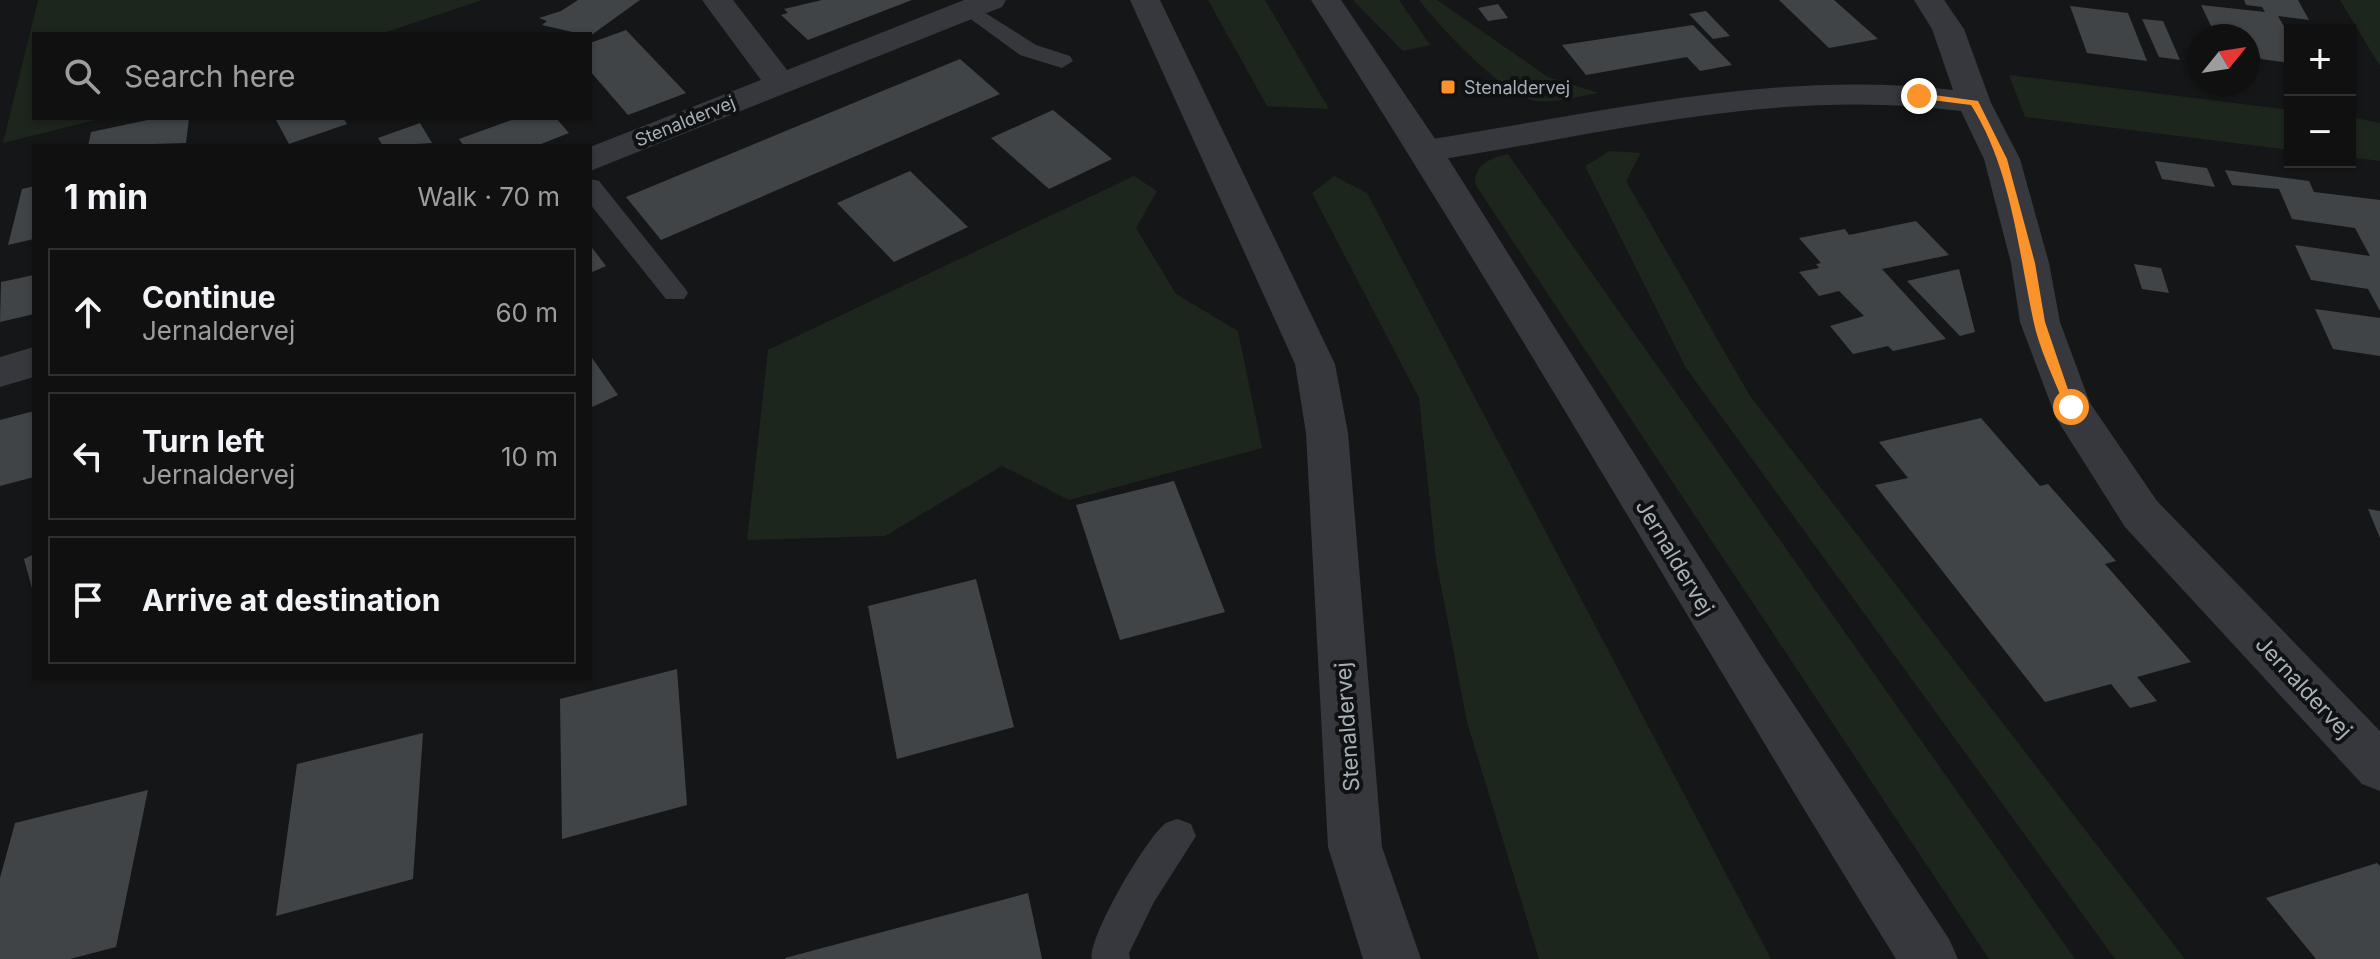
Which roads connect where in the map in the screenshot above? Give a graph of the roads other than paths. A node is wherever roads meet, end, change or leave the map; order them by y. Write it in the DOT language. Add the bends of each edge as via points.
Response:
graph roads {
  1 [pos="717,0"];
  2 [pos="1145,0"];
  3 [pos="1326,0"];
  4 [pos="1929,0"];
  5 [pos="980,4"];
  6 [pos="1062,61"];
  7 [pos="780,83"];
  8 [pos="1974,103"];
  9 [pos="1426,151"];
  10 [pos="592,159"];
  11 [pos="592,189"];
  12 [pos="675,293"];
  13 [pos="32,363"];
  14 [pos="0,372"];
  15 [pos="2380,767"];
  16 [pos="1178,836"];
  17 [pos="1111,959"];
  18 [pos="1392,959"];
  19 [pos="1929,959"];
  1 -- 7 [label="street"];
  2 -- 18 [label="street, Stenaldervej" via="1315,364 1327,433 1355,847"];
  3 -- 9 [label="street, Jernaldervej"];
  4 -- 8 [label="street, Jernaldervej" via="1948,29"];
  5 -- 6 [label="lane" via="1028,50"];
  5 -- 7 [label="street, Stenaldervej"];
  7 -- 10 [label="street, Stenaldervej"];
  8 -- 9 [label="street" via="1862,92 1804,94"];
  8 -- 15 [label="street, Jernaldervej" via="2002,159 2040,322 2071,407 2141,514"];
  9 -- 19 [label="street, Jernaldervej" via="1746,673"];
  11 -- 12 [label="lane"];
  13 -- 14 [label="street"];
  16 -- 17 [label="lane" via="1141,889 1109,951"];
}
